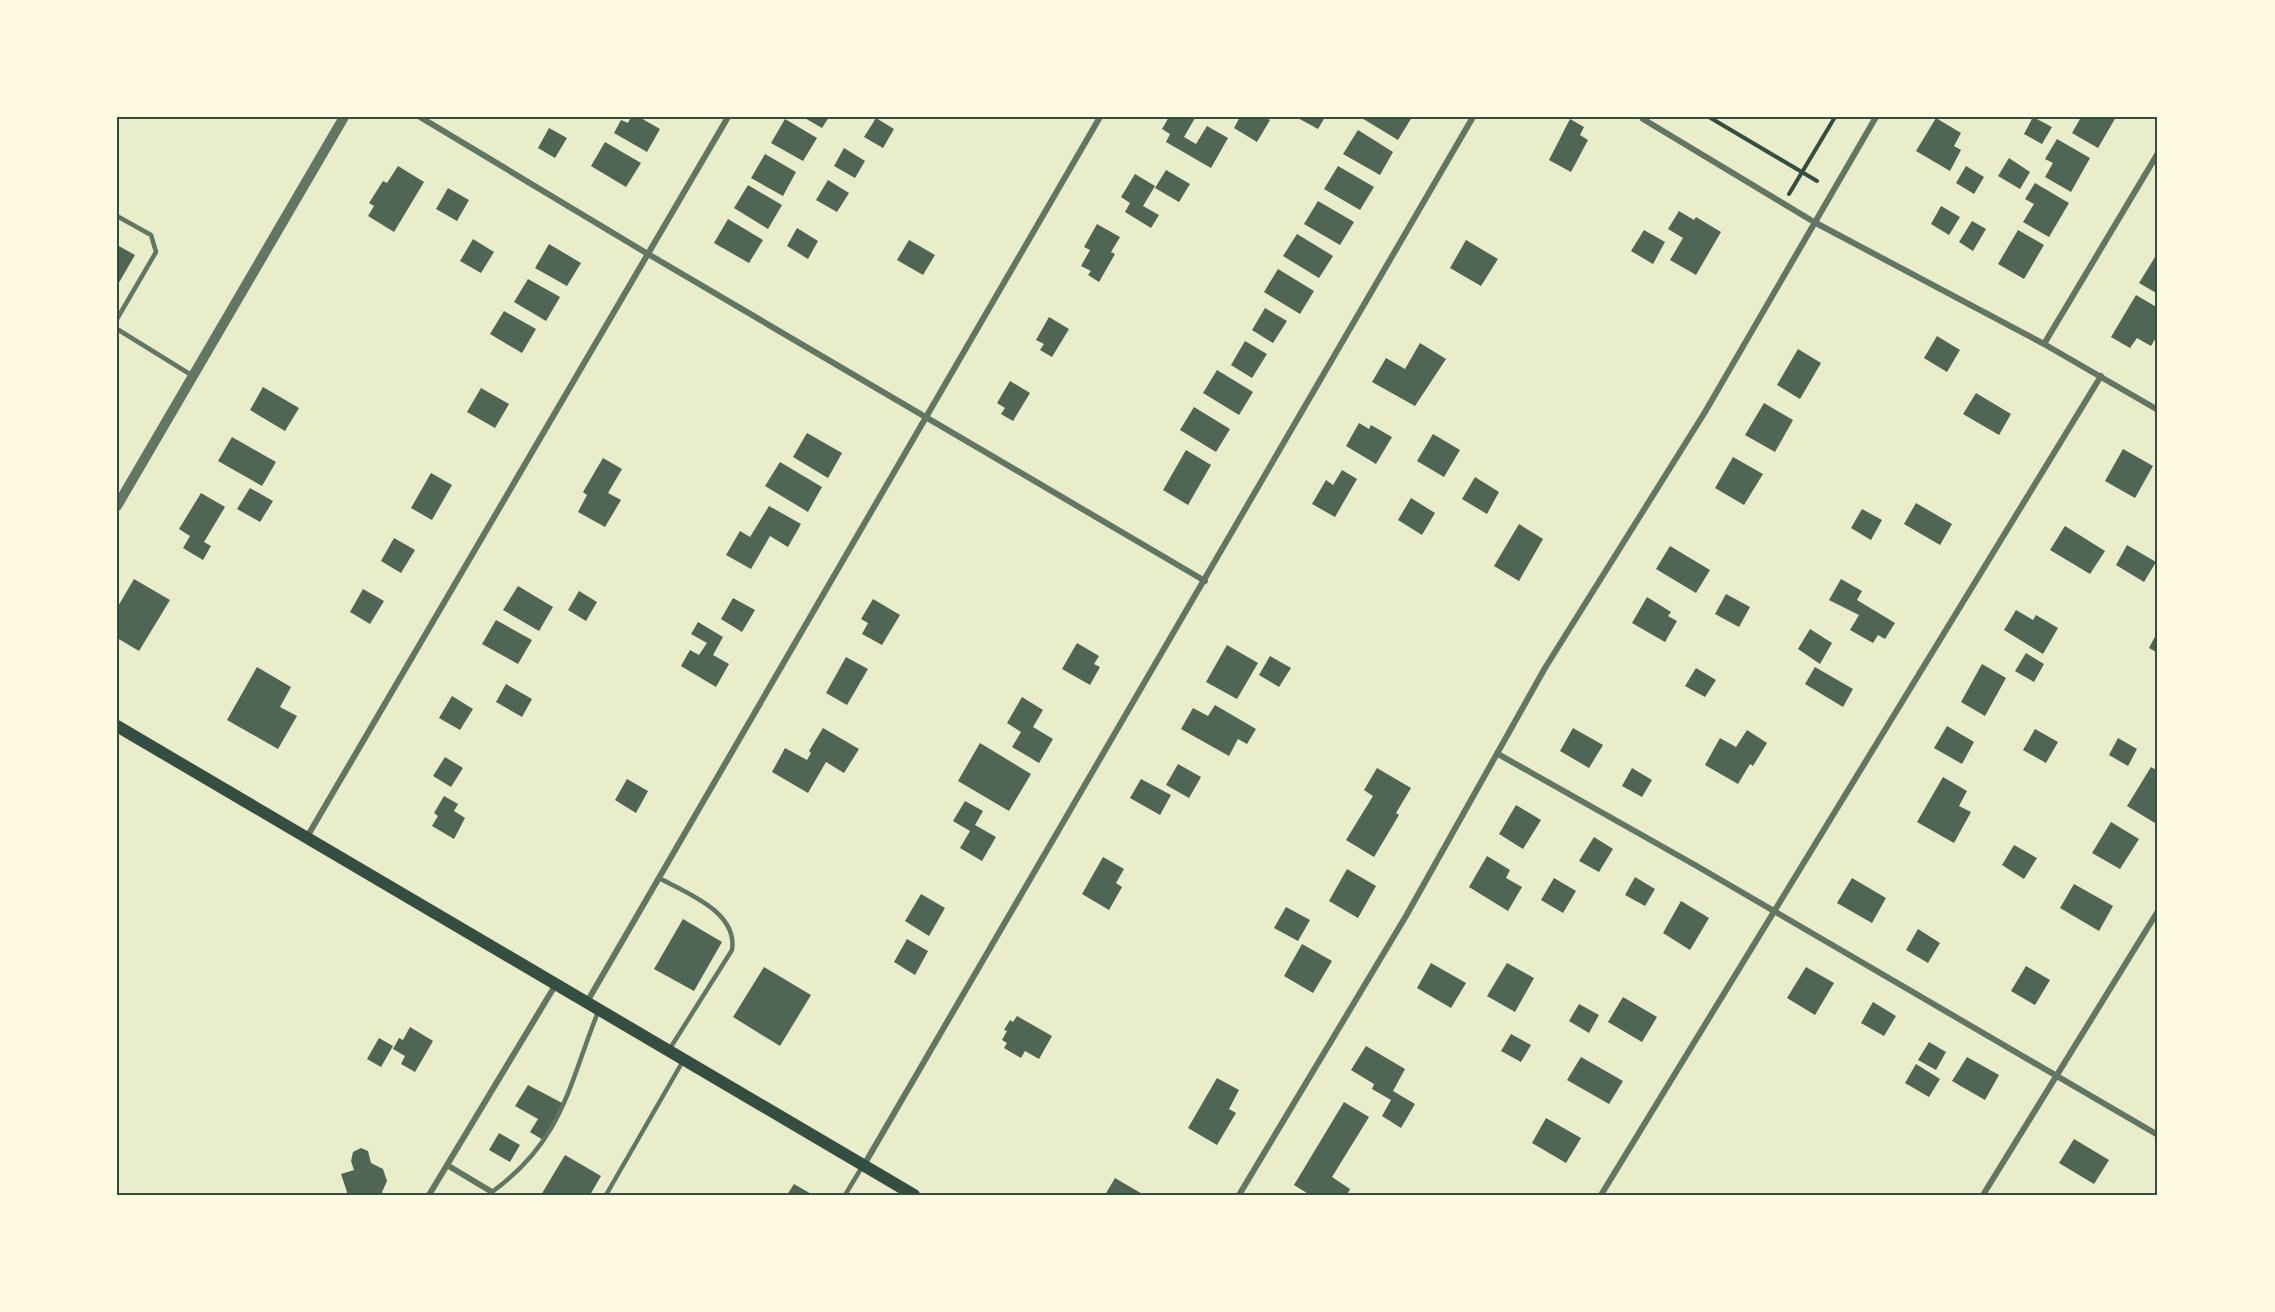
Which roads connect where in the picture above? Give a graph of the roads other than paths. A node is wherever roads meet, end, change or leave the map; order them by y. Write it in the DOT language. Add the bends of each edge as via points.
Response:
graph roads {
  1 [pos="344,117"];
  2 [pos="420,117"];
  3 [pos="728,117"];
  4 [pos="1100,117"];
  5 [pos="1473,117"];
  6 [pos="1875,117"];
  7 [pos="1643,119"];
  8 [pos="2158,153"];
  9 [pos="117,216"];
  10 [pos="1814,222"];
  11 [pos="648,254"];
  12 [pos="117,319"];
  13 [pos="117,329"];
  14 [pos="2044,344"];
  15 [pos="193,376"];
  16 [pos="2101,376"];
  17 [pos="2158,410"];
  18 [pos="925,418"];
  19 [pos="117,506"];
  20 [pos="1205,581"];
  21 [pos="117,726"];
  22 [pos="1498,754"];
  23 [pos="307,837"];
  24 [pos="658,878"];
  25 [pos="2158,911"];
  26 [pos="1774,913"];
  27 [pos="556,984"];
  28 [pos="587,1002"];
  29 [pos="599,1009"];
  30 [pos="669,1050"];
  31 [pos="685,1059"];
  32 [pos="2057,1077"];
  33 [pos="2158,1135"];
  34 [pos="447,1164"];
  35 [pos="864,1165"];
  36 [pos="492,1193"];
  37 [pos="429,1195"];
  38 [pos="606,1195"];
  39 [pos="845,1195"];
  40 [pos="914,1195"];
  41 [pos="1239,1195"];
  42 [pos="1601,1195"];
  43 [pos="1983,1195"];
  1 -- 15 [label="street"];
  2 -- 11 [label="street"];
  3 -- 11 [label="street"];
  4 -- 18 [label="street"];
  5 -- 20 [label="street"];
  6 -- 10 [label="street"];
  7 -- 10 [label="street"];
  8 -- 14 [label="street"];
  9 -- 12 [label="lane" via="151,235 156,252"];
  10 -- 14 [label="street"];
  10 -- 22 [label="street" via="1700,421 1599,579"];
  11 -- 18 [label="street"];
  11 -- 23 [label="street"];
  13 -- 15 [label="lane"];
  14 -- 16 [label="street"];
  15 -- 19 [label="street"];
  16 -- 17 [label="street"];
  16 -- 26 [label="street"];
  18 -- 20 [label="street"];
  18 -- 24 [label="street"];
  20 -- 35 [label="street"];
  21 -- 23 [label="main road"];
  22 -- 26 [label="street"];
  22 -- 41 [label="street"];
  23 -- 27 [label="main road"];
  24 -- 28 [label="street"];
  24 -- 30 [label="lane" via="713,910 729,925 734,937 732,950"];
  25 -- 32 [label="street"];
  26 -- 32 [label="street"];
  26 -- 42 [label="street"];
  27 -- 28 [label="main road"];
  27 -- 34 [label="street"];
  28 -- 29 [label="main road"];
  29 -- 30 [label="main road"];
  29 -- 36 [label="lane" via="565,1105 542,1144 516,1174"];
  30 -- 31 [label="main road"];
  31 -- 35 [label="main road"];
  31 -- 38 [label="lane"];
  32 -- 33 [label="street"];
  32 -- 43 [label="street"];
  34 -- 36 [label="street"];
  34 -- 37 [label="street"];
  35 -- 39 [label="lane"];
  35 -- 40 [label="main road"];
}
